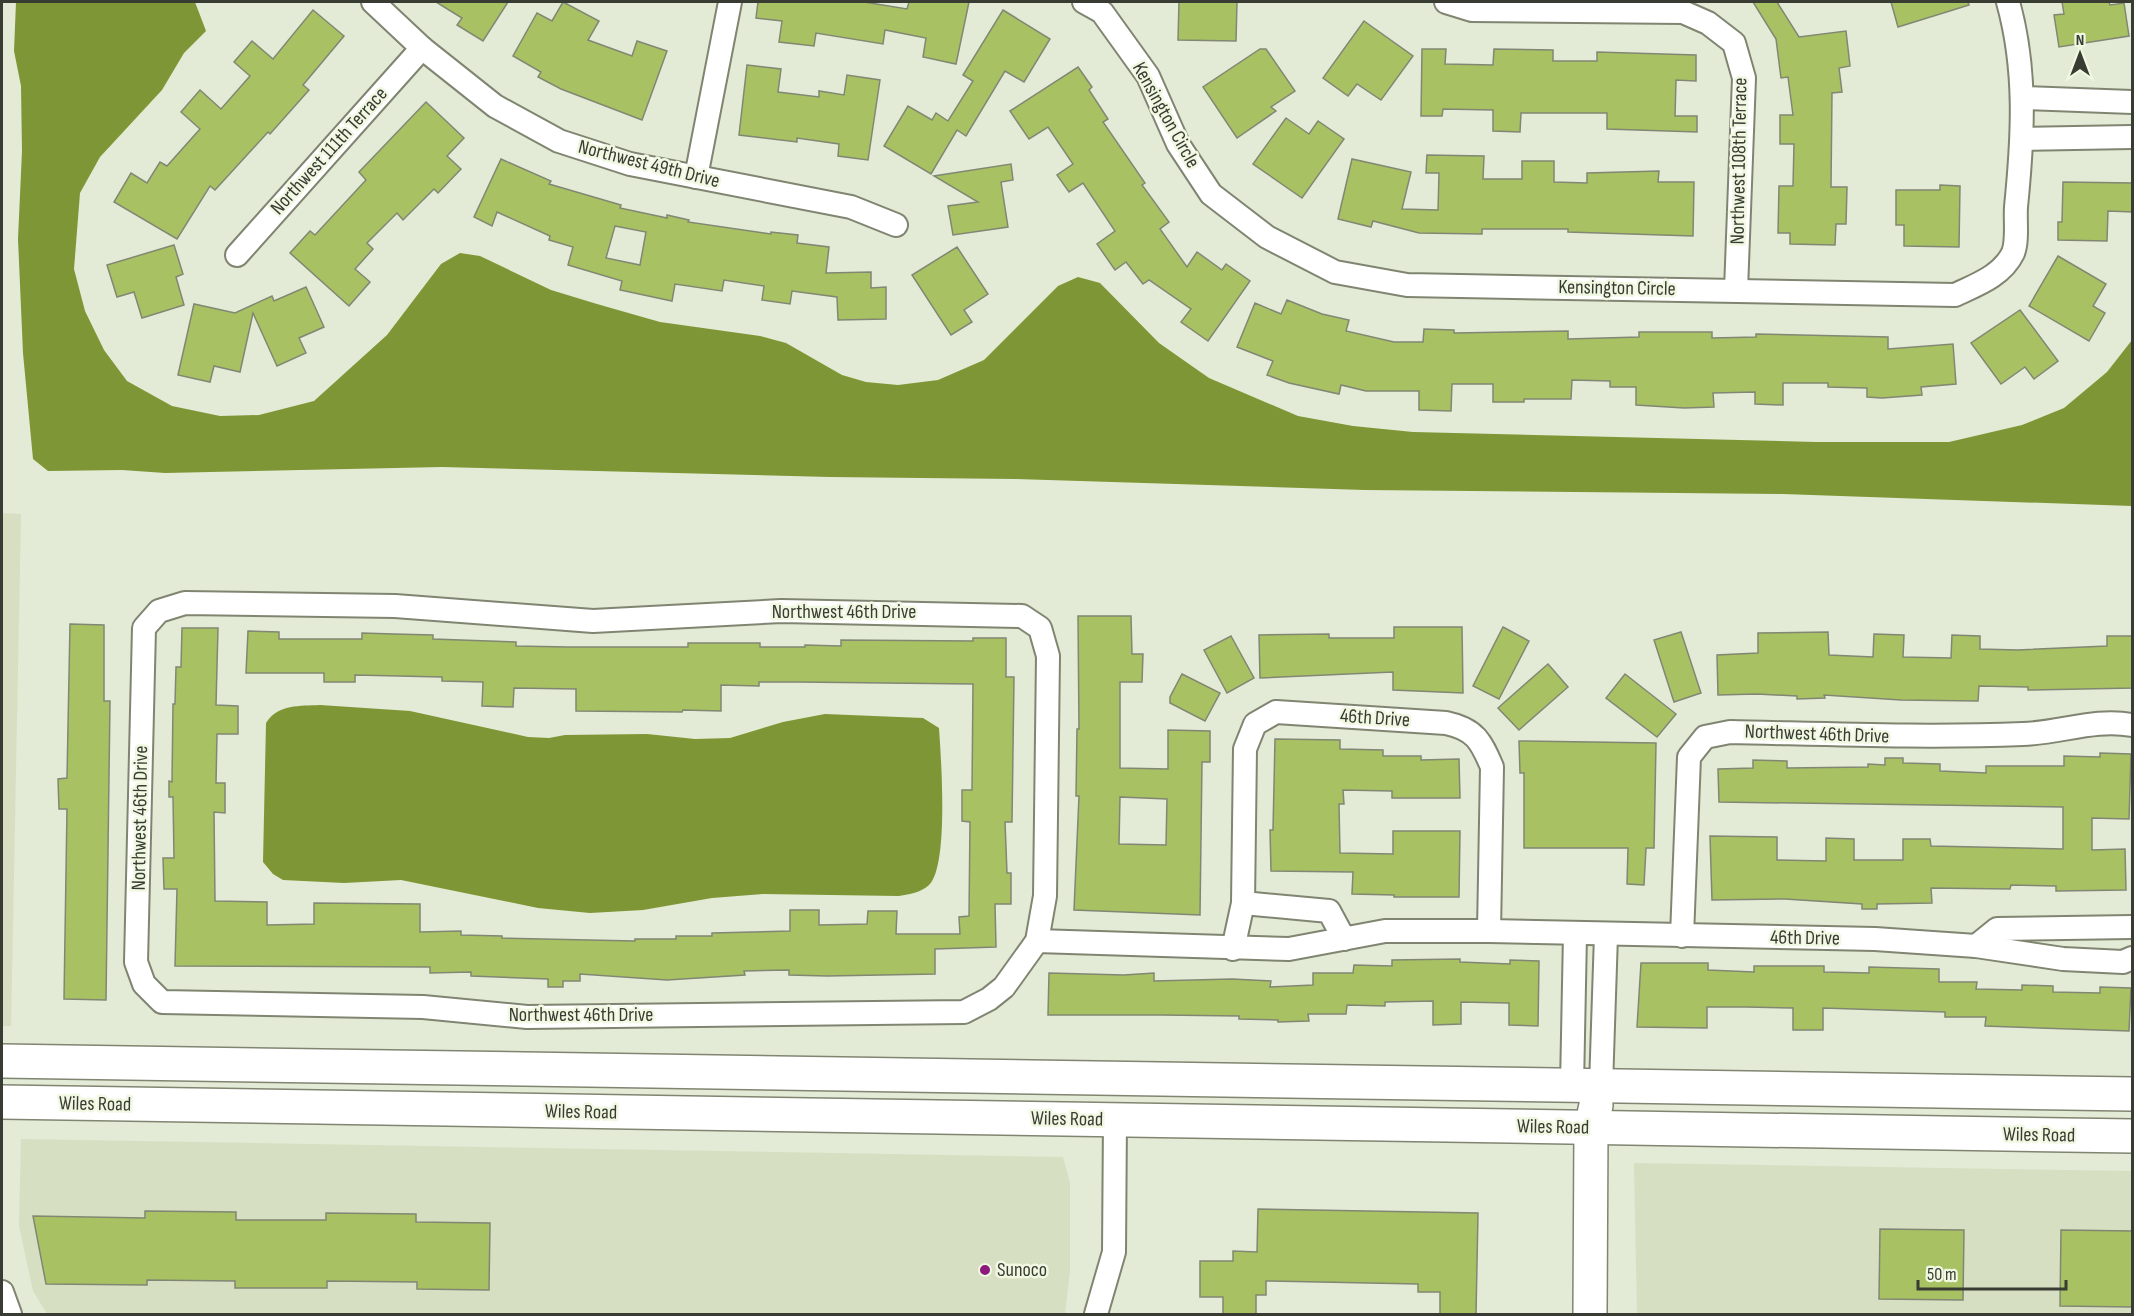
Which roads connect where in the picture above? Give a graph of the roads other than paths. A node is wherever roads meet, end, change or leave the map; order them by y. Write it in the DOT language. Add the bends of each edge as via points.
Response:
graph roads {
  1 [pos="373,2"];
  2 [pos="730,2"];
  3 [pos="1446,2"];
  4 [pos="2008,2"];
  5 [pos="1098,5"];
  6 [pos="422,48"];
  7 [pos="2023,98"];
  8 [pos="2133,102"];
  9 [pos="2133,137"];
  10 [pos="2023,139"];
  11 [pos="696,177"];
  12 [pos="896,225"];
  13 [pos="237,255"];
  14 [pos="1736,290"];
  15 [pos="2133,725"];
  16 [pos="1243,903"];
  17 [pos="2133,927"];
  18 [pos="1489,931"];
  19 [pos="1575,934"];
  20 [pos="1606,935"];
  21 [pos="1682,936"];
  22 [pos="1344,939"];
  23 [pos="1037,941"];
  24 [pos="1976,946"];
  25 [pos="1233,949"];
  26 [pos="2133,958"];
  27 [pos="2,1061"];
  28 [pos="1166,1080"];
  29 [pos="1586,1086"];
  30 [pos="2133,1095"];
  31 [pos="2,1102"];
  32 [pos="1115,1119"];
  33 [pos="1591,1128"];
  34 [pos="2133,1136"];
  35 [pos="2,1292"];
  36 [pos="10,1314"];
  37 [pos="1096,1314"];
  38 [pos="1590,1314"];
  1 -- 6 [label="street, Northwest 49th Drive"];
  2 -- 11 [label="street"];
  3 -- 14 [label="street, Northwest 108th Terrace" via="1472,10 1683,12 1708,22 1734,43 1744,78"];
  4 -- 7 [label="street, Kensington Circle" via="2018,38"];
  5 -- 14 [label="street, Kensington Circle" via="1148,76 1178,144 1211,194 1267,237 1335,272 1407,285"];
  6 -- 11 [label="street, Northwest 49th Drive" via="495,106 559,141 630,164"];
  6 -- 13 [label="street, Northwest 111th Terrace"];
  7 -- 8 [label="street"];
  7 -- 10 [label="street, Kensington Circle"];
  9 -- 10 [label="street"];
  10 -- 14 [label="street, Kensington Circle" via="2013,252 1992,277 1955,295"];
  11 -- 12 [label="street, Northwest 49th Drive" via="851,207"];
  15 -- 21 [label="street, Northwest 46th Drive" via="2080,724 2027,734 1915,737 1730,732 1704,737 1689,757"];
  16 -- 18 [label="street, 46th Drive" via="1245,749 1256,724 1276,712 1446,723 1464,727 1481,742 1492,767"];
  16 -- 22 [label="street" via="1329,911"];
  16 -- 25 [label="street, 46th Drive"];
  17 -- 24 [label="street" via="1997,929"];
  18 -- 19 [label="street, 46th Drive"];
  18 -- 22 [label="street, 46th Drive" via="1385,931"];
  19 -- 20 [label="street, 46th Drive"];
  19 -- 29 [label="street"];
  20 -- 21 [label="street, 46th Drive"];
  20 -- 29 [label="street"];
  21 -- 24 [label="street, 46th Drive" via="1875,939"];
  22 -- 25 [label="street, 46th Drive" via="1288,949"];
  23 -- 23 [label="street, Northwest 46th Drive" via="1045,896 1048,656 1040,628 1022,616 781,611 593,621 395,606 185,603 159,611 144,628 136,962 144,984 162,1002 423,1007 527,1017 964,1012 1004,987"];
  23 -- 25 [label="street, 46th Drive"];
  24 -- 26 [label="street, 46th Drive" via="2062,959 2123,962"];
  27 -- 28 [label="main road, Wiles Road"];
  28 -- 29 [label="main road, Wiles Road"];
  28 -- 32 [label="main road" via="1140,1094"];
  29 -- 30 [label="main road, Wiles Road"];
  29 -- 33 [label="main road"];
  31 -- 32 [label="main road, Wiles Road"];
  32 -- 33 [label="main road, Wiles Road"];
  32 -- 37 [label="street" via="1114,1252"];
  33 -- 34 [label="main road, Wiles Road"];
  33 -- 38 [label="main road"];
  35 -- 36 [label="street"];
}
